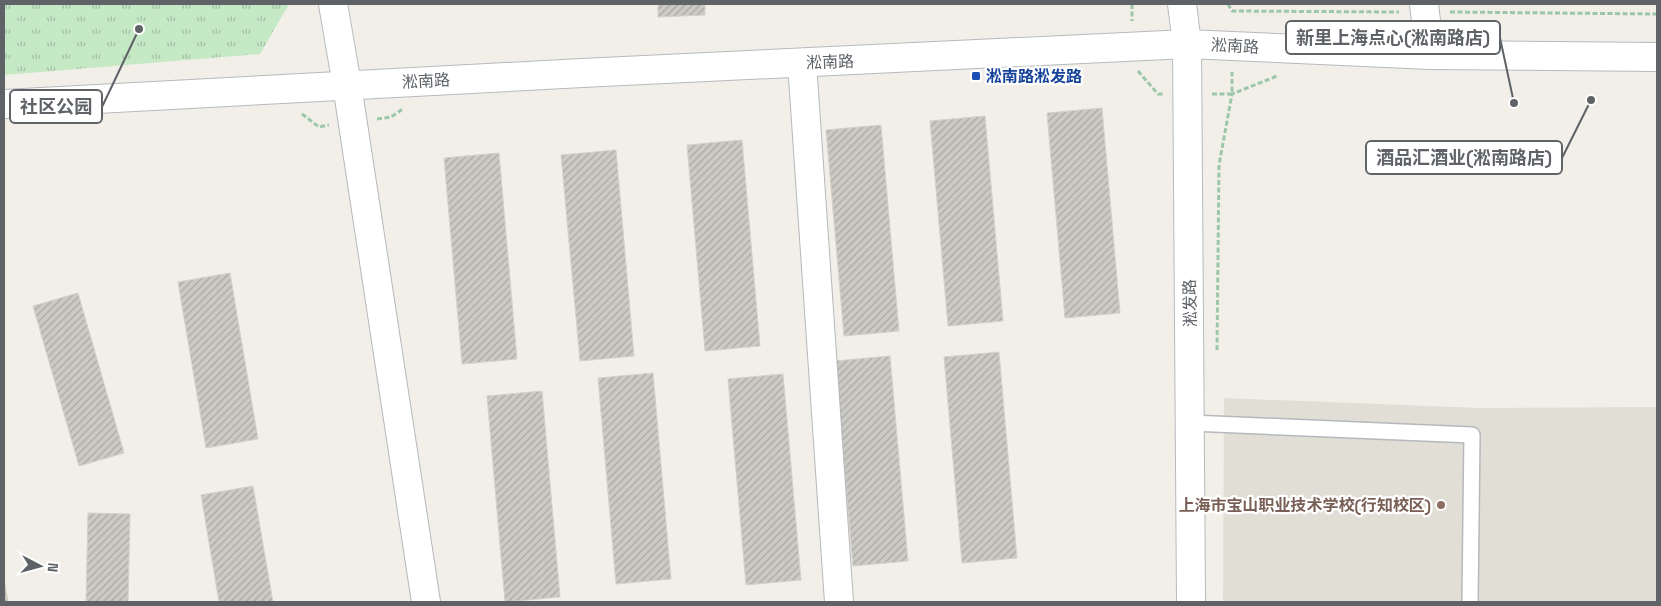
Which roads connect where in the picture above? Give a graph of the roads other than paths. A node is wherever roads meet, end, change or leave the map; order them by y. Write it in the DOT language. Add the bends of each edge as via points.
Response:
graph roads {
  1 [pos="333,4"];
  2 [pos="1182,4"];
  3 [pos="1424,4"];
  4 [pos="1187,44"];
  5 [pos="1430,55"];
  6 [pos="1657,56"];
  7 [pos="802,63"];
  8 [pos="347,85"];
  9 [pos="4,104"];
  10 [pos="1191,423"];
  11 [pos="426,602"];
  12 [pos="839,602"];
  13 [pos="1190,602"];
  14 [pos="1470,602"];
  1 -- 8 [label="street"];
  2 -- 4 [label="street, 淞发路"];
  3 -- 5 [label="street"];
  4 -- 5 [label="street, 淞南路"];
  4 -- 7 [label="street, 淞南路"];
  4 -- 10 [label="street, 淞发路"];
  5 -- 6 [label="street, 淞南路"];
  7 -- 8 [label="street, 淞南路"];
  7 -- 12 [label="street"];
  8 -- 9 [label="street, 淞南路"];
  8 -- 11 [label="street"];
  10 -- 13 [label="street, 淞发路"];
  10 -- 14 [label="lane" via="1472,435"];
}
